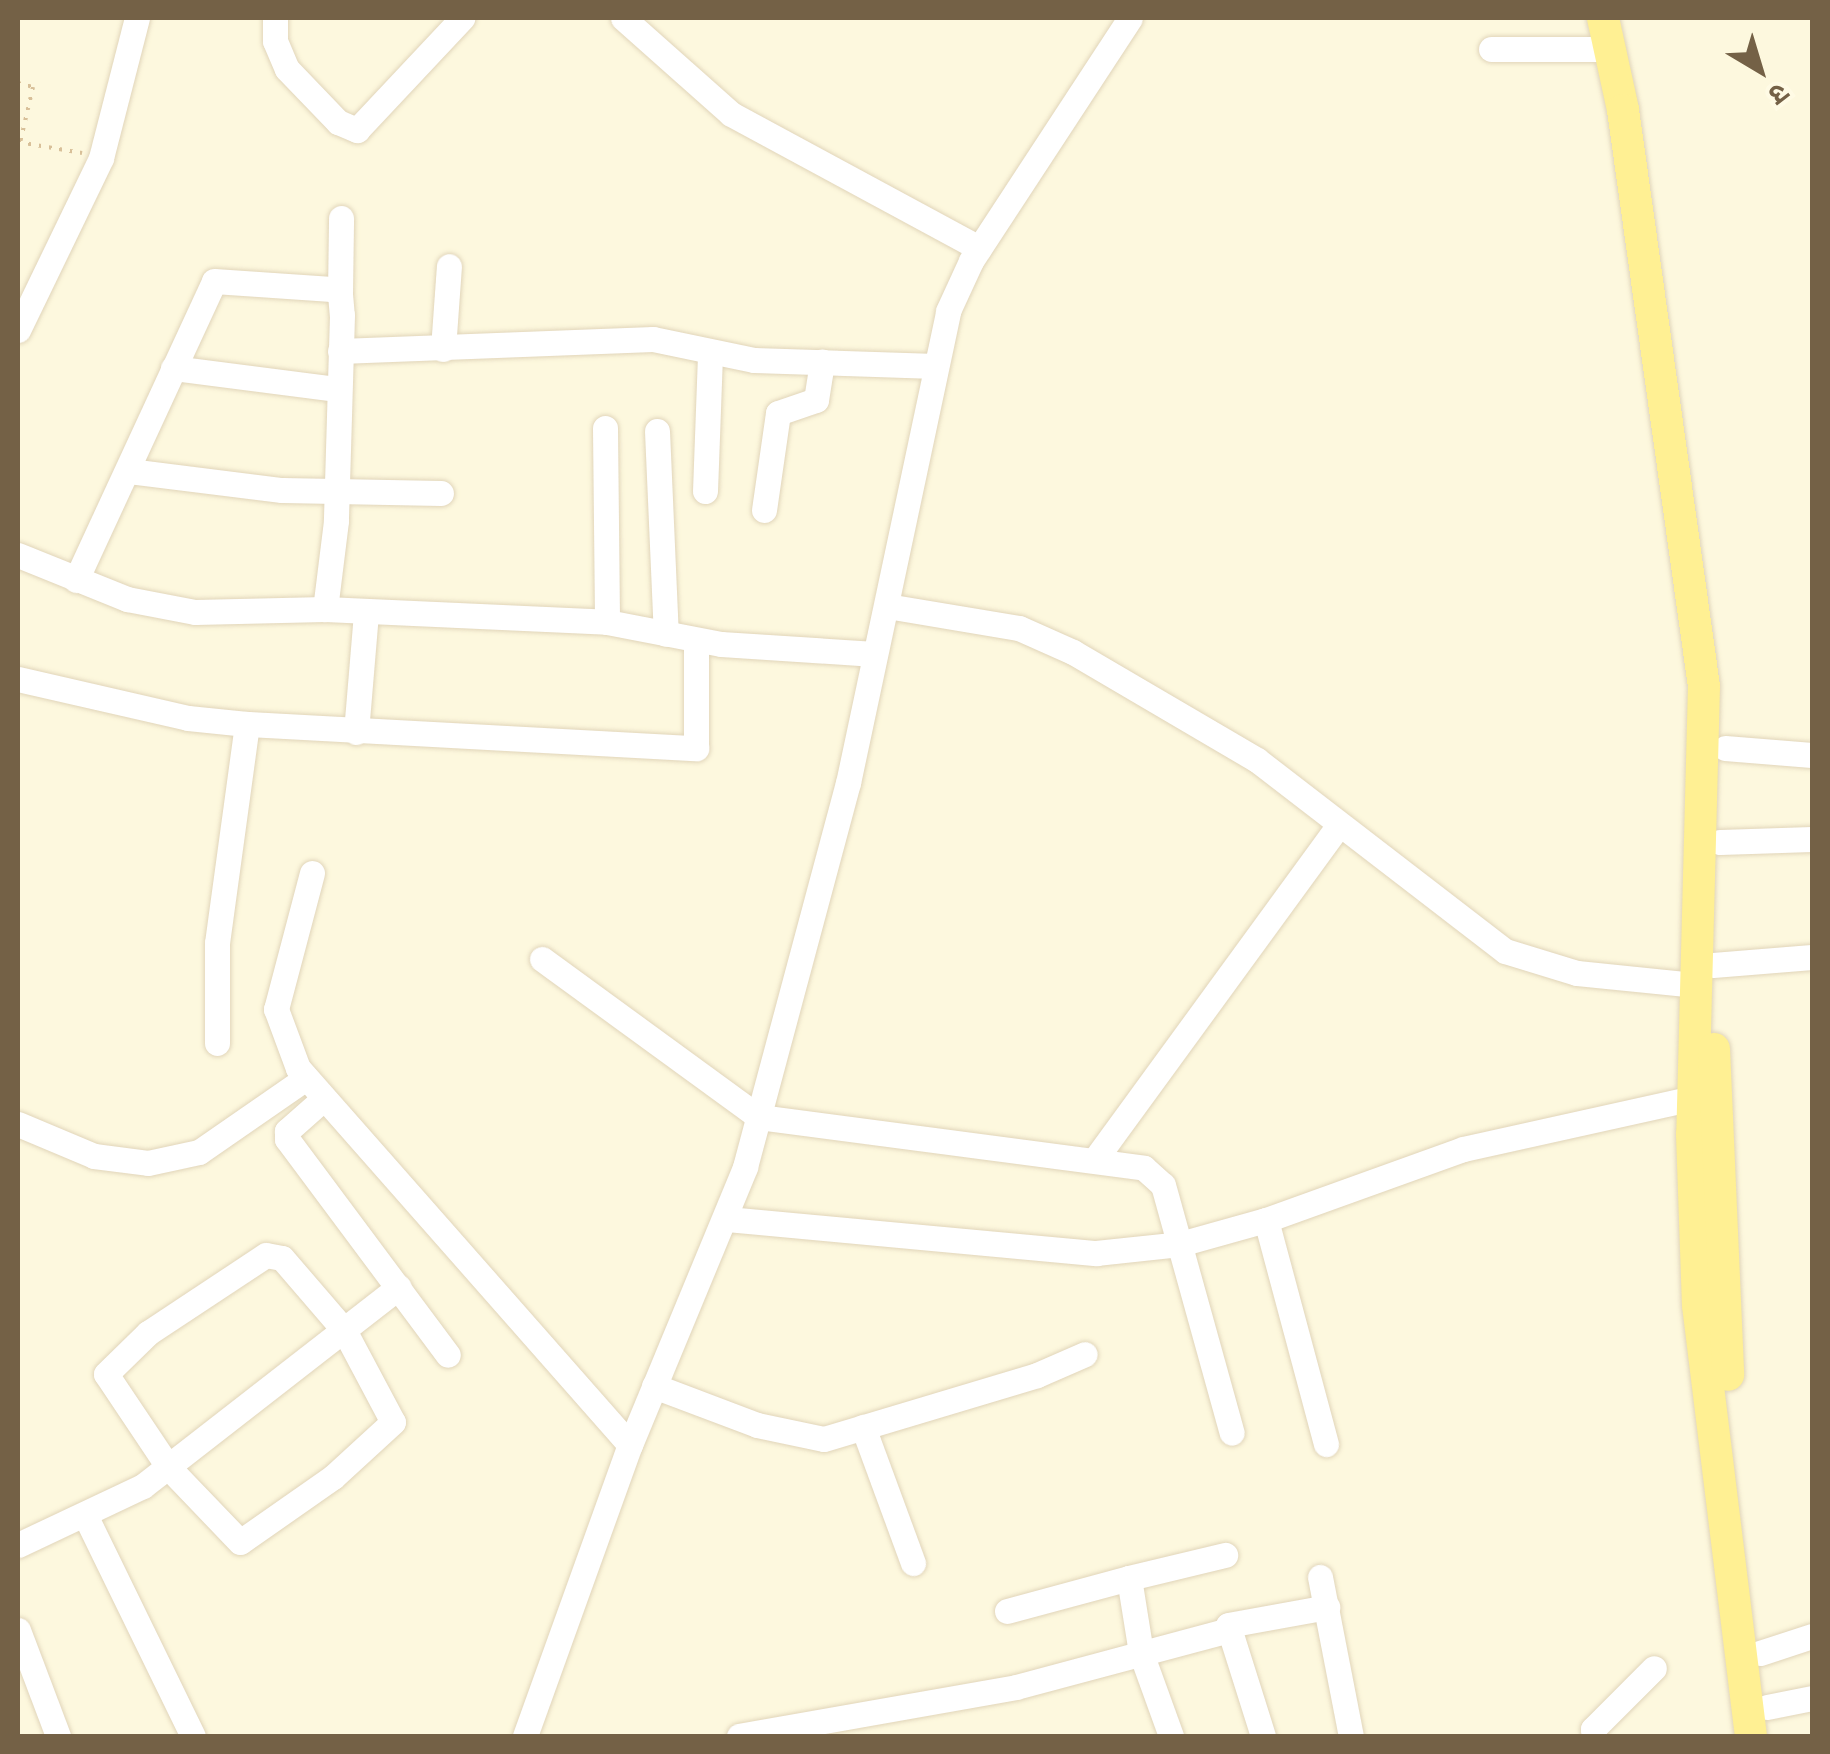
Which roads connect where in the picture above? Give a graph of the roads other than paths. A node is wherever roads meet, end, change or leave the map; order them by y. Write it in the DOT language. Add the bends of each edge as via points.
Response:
graph roads {
  1 [pos="136,18"];
  2 [pos="275,18"];
  3 [pos="462,18"];
  4 [pos="622,18"];
  5 [pos="1130,18"];
  6 [pos="1625,18"];
  7 [pos="1606,33"];
  8 [pos="1491,49"];
  9 [pos="341,218"];
  10 [pos="979,248"];
  11 [pos="449,266"];
  12 [pos="340,294"];
  13 [pos="18,330"];
  14 [pos="443,350"];
  15 [pos="340,351"];
  16 [pos="710,352"];
  17 [pos="822,361"];
  18 [pos="936,366"];
  19 [pos="173,368"];
  20 [pos="336,390"];
  21 [pos="605,428"];
  22 [pos="657,431"];
  23 [pos="130,472"];
  24 [pos="336,491"];
  25 [pos="705,491"];
  26 [pos="441,493"];
  27 [pos="764,510"];
  28 [pos="18,555"];
  29 [pos="76,580"];
  30 [pos="887,606"];
  31 [pos="326,610"];
  32 [pos="366,612"];
  33 [pos="607,622"];
  34 [pos="666,634"];
  35 [pos="696,641"];
  36 [pos="875,654"];
  37 [pos="18,679"];
  38 [pos="247,724"];
  39 [pos="356,732"];
  40 [pos="1725,748"];
  41 [pos="1812,755"];
  42 [pos="1339,825"];
  43 [pos="1812,840"];
  44 [pos="1720,842"];
  45 [pos="312,874"];
  46 [pos="1812,957"];
  47 [pos="542,959"];
  48 [pos="1704,975"];
  49 [pos="217,1044"];
  50 [pos="306,1078"];
  51 [pos="1693,1098"];
  52 [pos="322,1100"];
  53 [pos="759,1118"];
  54 [pos="18,1124"];
  55 [pos="1096,1158"];
  56 [pos="727,1219"];
  57 [pos="1266,1220"];
  58 [pos="1180,1244"];
  59 [pos="399,1288"];
  60 [pos="344,1330"];
  61 [pos="1085,1354"];
  62 [pos="448,1356"];
  63 [pos="654,1386"];
  64 [pos="863,1427"];
  65 [pos="1232,1433"];
  66 [pos="1326,1444"];
  67 [pos="630,1446"];
  68 [pos="168,1468"];
  69 [pos="85,1515"];
  70 [pos="18,1545"];
  71 [pos="1224,1555"];
  72 [pos="914,1563"];
  73 [pos="1320,1577"];
  74 [pos="1129,1578"];
  75 [pos="1326,1607"];
  76 [pos="1007,1611"];
  77 [pos="18,1630"];
  78 [pos="1228,1630"];
  79 [pos="1812,1636"];
  80 [pos="1760,1653"];
  81 [pos="1141,1654"];
  82 [pos="1654,1668"];
  83 [pos="1812,1698"];
  84 [pos="1769,1722"];
  85 [pos="58,1736"];
  86 [pos="193,1736"];
  87 [pos="525,1736"];
  88 [pos="739,1736"];
  89 [pos="1171,1736"];
  90 [pos="1262,1736"];
  91 [pos="1350,1736"];
  92 [pos="1594,1736"];
  93 [pos="1750,1736"];
  1 -- 13 [label="street" via="101,158"];
  2 -- 3 [label="street" via="275,42 287,69 338,122 357,130"];
  4 -- 10 [label="street" via="731,114"];
  5 -- 10 [label="street"];
  6 -- 40 [label="main road" via="1712,579"];
  7 -- 8 [label="street"];
  7 -- 48 [label="main road" via="1700,640"];
  9 -- 12 [label="street"];
  10 -- 18 [label="street" via="948,311"];
  11 -- 14 [label="street"];
  12 -- 15 [label="street"];
  12 -- 19 [label="street" via="218,278"];
  14 -- 15 [label="street"];
  14 -- 16 [label="street" via="653,339"];
  15 -- 20 [label="street"];
  16 -- 17 [label="street"];
  16 -- 25 [label="street"];
  17 -- 18 [label="street"];
  17 -- 27 [label="street" via="816,400 806,408 785,408 776,420"];
  18 -- 30 [label="street"];
  19 -- 20 [label="street"];
  19 -- 23 [label="street"];
  20 -- 24 [label="street"];
  21 -- 33 [label="street"];
  22 -- 34 [label="street"];
  23 -- 24 [label="street"];
  23 -- 29 [label="street"];
  24 -- 26 [label="street"];
  24 -- 31 [label="street"];
  28 -- 29 [label="street"];
  29 -- 31 [label="street" via="144,604 194,612"];
  30 -- 36 [label="street"];
  30 -- 42 [label="street" via="1044,637 1257,760"];
  31 -- 32 [label="street"];
  32 -- 33 [label="street"];
  32 -- 39 [label="street"];
  33 -- 34 [label="street"];
  34 -- 35 [label="street"];
  35 -- 36 [label="street"];
  35 -- 39 [label="street" via="696,748 445,730"];
  36 -- 53 [label="street" via="823,883"];
  37 -- 38 [label="street" via="188,718"];
  38 -- 39 [label="street"];
  38 -- 49 [label="street" via="217,943"];
  40 -- 41 [label="street"];
  40 -- 44 [label="main road"];
  42 -- 48 [label="street" via="1517,956 1577,973"];
  42 -- 55 [label="street"];
  43 -- 44 [label="street"];
  44 -- 48 [label="main road"];
  45 -- 50 [label="street" via="276,1009 278,1029"];
  46 -- 48 [label="street"];
  47 -- 53 [label="street"];
  48 -- 51 [label="main road"];
  48 -- 80 [label="main road" via="1724,1348"];
  50 -- 52 [label="street"];
  50 -- 54 [label="street" via="199,1152 176,1158 94,1156"];
  51 -- 57 [label="street" via="1462,1149"];
  51 -- 93 [label="main road" via="1698,1305"];
  52 -- 59 [label="street" via="287,1131 287,1139"];
  52 -- 67 [label="street"];
  53 -- 55 [label="street"];
  53 -- 56 [label="street"];
  55 -- 58 [label="street" via="1127,1162 1154,1176"];
  56 -- 58 [label="street" via="1096,1254"];
  56 -- 63 [label="street"];
  57 -- 58 [label="street"];
  57 -- 66 [label="street"];
  58 -- 65 [label="street"];
  59 -- 60 [label="street"];
  59 -- 62 [label="street"];
  60 -- 68 [label="street"];
  60 -- 68 [label="street" via="393,1422 332,1478 240,1542"];
  60 -- 68 [label="street" via="282,1258 266,1255 148,1333 111,1366 106,1381"];
  61 -- 64 [label="street" via="1036,1376"];
  63 -- 64 [label="street" via="757,1426 824,1438"];
  63 -- 67 [label="street"];
  64 -- 72 [label="street"];
  67 -- 87 [label="street"];
  68 -- 69 [label="street"];
  69 -- 70 [label="street"];
  69 -- 86 [label="street"];
  71 -- 74 [label="street"];
  73 -- 75 [label="street"];
  74 -- 76 [label="street"];
  74 -- 81 [label="street"];
  75 -- 78 [label="street" via="1236,1620"];
  75 -- 91 [label="street"];
  77 -- 85 [label="street"];
  78 -- 81 [label="street"];
  78 -- 90 [label="street"];
  79 -- 80 [label="street"];
  80 -- 84 [label="main road"];
  81 -- 88 [label="street" via="1016,1686"];
  81 -- 89 [label="street"];
  82 -- 92 [label="street"];
  83 -- 84 [label="street"];
}
